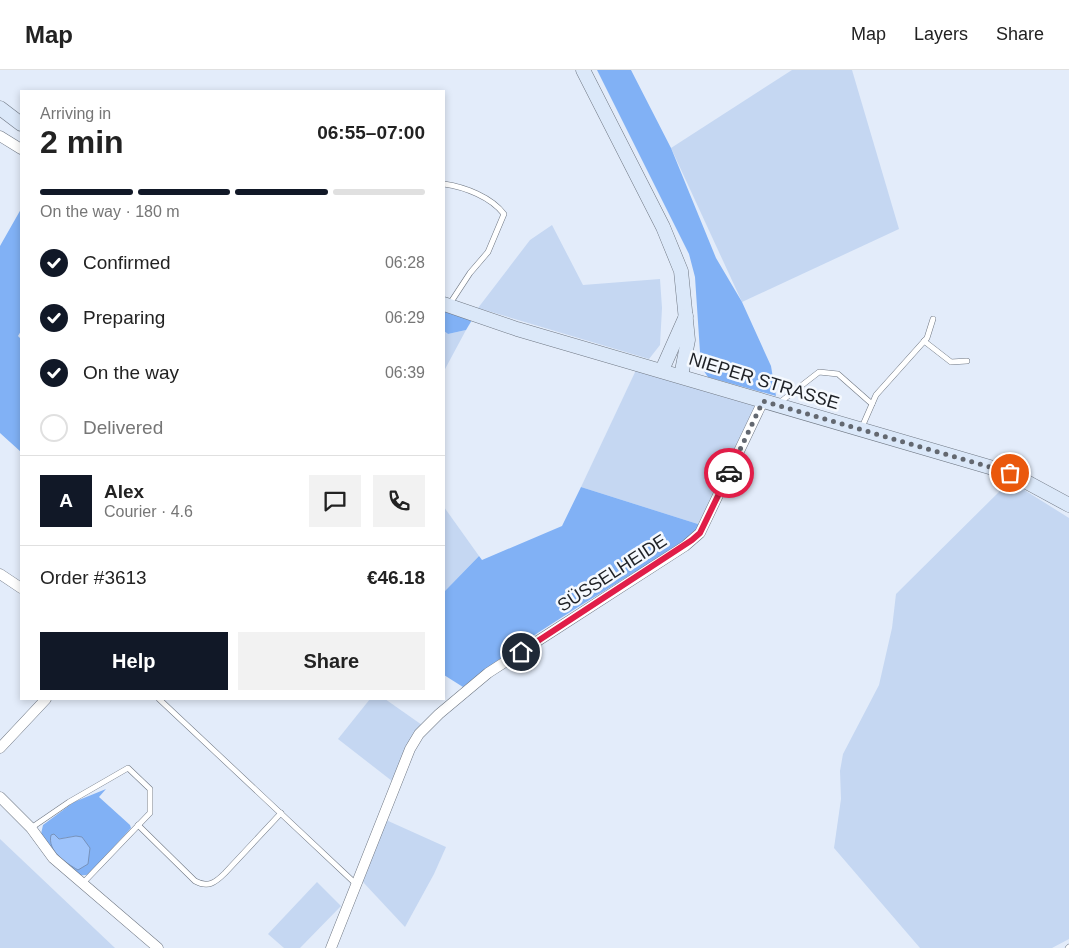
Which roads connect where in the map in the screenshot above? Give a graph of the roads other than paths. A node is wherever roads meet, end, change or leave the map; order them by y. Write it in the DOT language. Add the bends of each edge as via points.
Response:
graph roads {
  1 [pos="583,70"];
  2 [pos="0,108"];
  3 [pos="20,123"];
  4 [pos="0,136"];
  5 [pos="20,148"];
  6 [pos="445,184"];
  7 [pos="446,305"];
  8 [pos="686,316"];
  9 [pos="933,319"];
  10 [pos="924,341"];
  11 [pos="967,361"];
  12 [pos="662,370"];
  13 [pos="681,376"];
  14 [pos="763,401"];
  15 [pos="872,404"];
  16 [pos="777,405"];
  17 [pos="861,430"];
  18 [pos="1069,505"];
  19 [pos="0,574"];
  20 [pos="20,587"];
  21 [pos="45,700"];
  22 [pos="160,700"];
  23 [pos="0,748"];
  24 [pos="0,797"];
  25 [pos="281,814"];
  26 [pos="138,825"];
  27 [pos="31,828"];
  28 [pos="83,883"];
  29 [pos="357,885"];
  30 [pos="158,948"];
  31 [pos="331,948"];
  1 -- 8 [label="main road" via="673,249 681,271"];
  2 -- 3 [label="main road"];
  4 -- 5 [label="street"];
  6 -- 7 [label="lane" via="462,186 498,206 504,214 488,252"];
  7 -- 12 [label="main road, NIEPER STRASSE" via="517,329"];
  8 -- 12 [label="main road"];
  8 -- 13 [label="main road" via="688,340"];
  9 -- 10 [label="lane"];
  10 -- 11 [label="lane" via="951,362"];
  10 -- 15 [label="lane" via="876,395"];
  12 -- 13 [label="main road, NIEPER STRASSE"];
  13 -- 14 [label="main road, NIEPER STRASSE"];
  14 -- 16 [label="main road, NIEPER STRASSE"];
  14 -- 29 [label="street, SÜSSELHEIDE" via="700,533 685,546 488,673 419,734 410,749"];
  15 -- 16 [label="lane" via="838,374 819,372"];
  15 -- 17 [label="lane"];
  16 -- 17 [label="main road, NIEPER STRASSE"];
  17 -- 18 [label="main road, NIEPER STRASSE" via="1010,473"];
  19 -- 20 [label="street"];
  21 -- 23 [label="street"];
  22 -- 25 [label="lane"];
  24 -- 27 [label="street"];
  25 -- 26 [label="lane" via="216,882 208,885 195,880"];
  25 -- 29 [label="lane"];
  26 -- 27 [label="lane" via="150,813 150,789 128,768"];
  26 -- 28 [label="lane"];
  27 -- 28 [label="street" via="53,858"];
  28 -- 30 [label="street"];
  29 -- 31 [label="street, SÜSSELHEIDE"];
}
